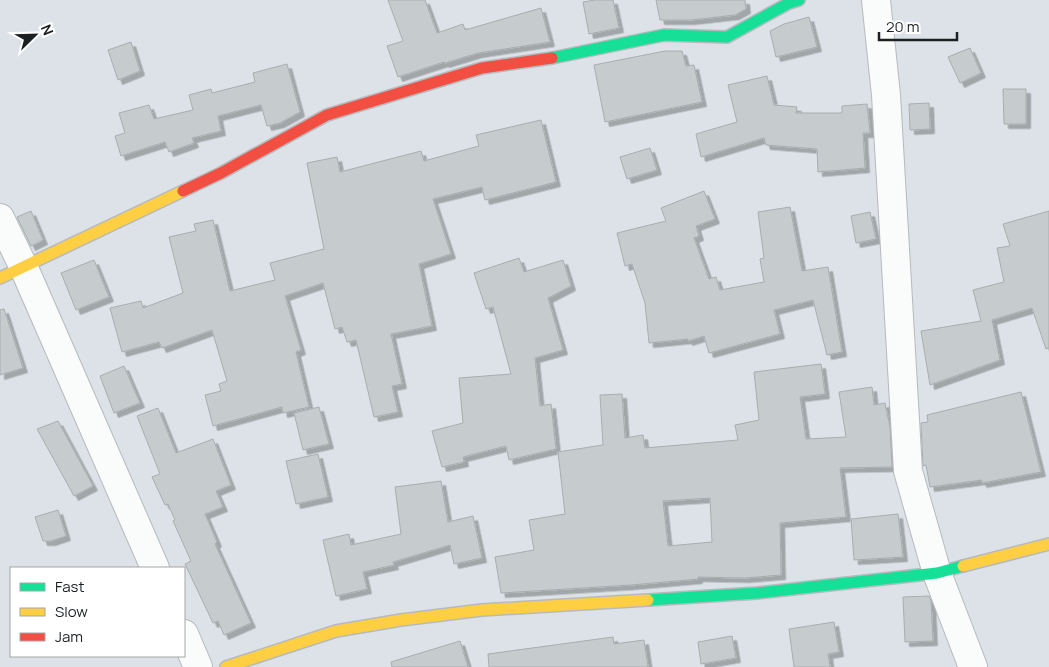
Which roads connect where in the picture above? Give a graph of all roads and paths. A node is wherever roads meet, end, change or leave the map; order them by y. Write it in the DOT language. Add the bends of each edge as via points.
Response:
graph roads {
  1 [pos="799,0"];
  2 [pos="876,0"];
  3 [pos="0,218"];
  4 [pos="12,273"];
  5 [pos="1049,544"];
  6 [pos="155,567"];
  7 [pos="937,573"];
  8 [pos="185,636"];
  9 [pos="198,667"];
  10 [pos="226,667"];
  11 [pos="973,667"];
  1 -- 4 [label="street" via="727,36 664,35 536,61 482,68 327,115 228,170"];
  2 -- 7 [label="street" via="886,95 908,471"];
  3 -- 4 [label="street"];
  4 -- 6 [label="street"];
  5 -- 7 [label="street"];
  7 -- 10 [label="street" via="757,593 482,610 401,620 336,631"];
  7 -- 11 [label="street"];
  8 -- 9 [label="street"];
}
